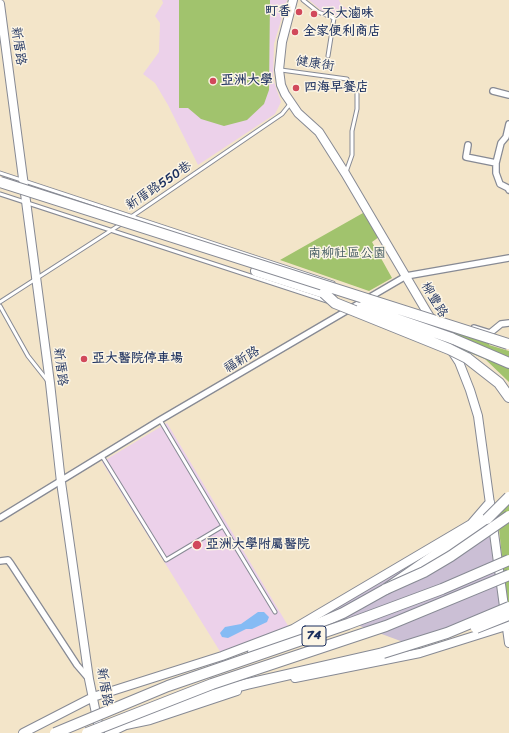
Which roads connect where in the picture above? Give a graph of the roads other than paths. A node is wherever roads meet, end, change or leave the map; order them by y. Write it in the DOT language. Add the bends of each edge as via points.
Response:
graph roads {
  1 [pos="293,0"];
  2 [pos="303,0"];
  3 [pos="0,4"];
  4 [pos="328,56"];
  5 [pos="279,70"];
  6 [pos="347,79"];
  7 [pos="351,89"];
  8 [pos="493,91"];
  9 [pos="509,96"];
  10 [pos="290,104"];
  11 [pos="509,124"];
  12 [pos="507,138"];
  13 [pos="468,145"];
  14 [pos="496,163"];
  15 [pos="0,172"];
  16 [pos="345,173"];
  17 [pos="22,180"];
  18 [pos="0,182"];
  19 [pos="0,188"];
  20 [pos="509,190"];
  21 [pos="0,194"];
  22 [pos="25,202"];
  23 [pos="131,217"];
  24 [pos="110,231"];
  25 [pos="509,258"];
  26 [pos="406,276"];
  27 [pos="36,280"];
  28 [pos="334,283"];
  29 [pos="356,291"];
  30 [pos="324,293"];
  31 [pos="372,296"];
  32 [pos="0,302"];
  33 [pos="0,306"];
  34 [pos="350,308"];
  35 [pos="429,316"];
  36 [pos="509,323"];
  37 [pos="509,345"];
  38 [pos="450,348"];
  39 [pos="507,363"];
  40 [pos="50,383"];
  41 [pos="509,397"];
  42 [pos="160,420"];
  43 [pos="102,456"];
  44 [pos="60,482"];
  45 [pos="509,497"];
  46 [pos="490,502"];
  47 [pos="509,516"];
  48 [pos="0,518"];
  49 [pos="223,526"];
  50 [pos="0,560"];
  51 [pos="509,560"];
  52 [pos="509,575"];
  53 [pos="386,589"];
  54 [pos="509,607"];
  55 [pos="275,612"];
  56 [pos="509,615"];
  57 [pos="506,626"];
  58 [pos="509,643"];
  59 [pos="383,653"];
  60 [pos="89,679"];
  61 [pos="93,698"];
  62 [pos="118,706"];
  63 [pos="125,718"];
  64 [pos="23,733"];
  65 [pos="55,733"];
  66 [pos="88,733"];
  67 [pos="100,733"];
  68 [pos="109,733"];
  1 -- 5 [label="street, 柳豐路" via="282,42"];
  2 -- 4 [label="lane" via="318,12 334,18"];
  3 -- 17 [label="street, 新厝路"];
  5 -- 6 [label="lane, 健康街"];
  5 -- 10 [label="street, 柳豐路" via="281,85"];
  7 -- 16 [label="lane" via="357,90 357,109 352,131 352,155"];
  8 -- 9 [label="street"];
  10 -- 16 [label="street, 柳豐路" via="319,132"];
  10 -- 23 [label="lane, 新厝路550巷" via="282,114"];
  11 -- 12 [label="street"];
  12 -- 14 [label="street" via="501,143"];
  13 -- 14 [label="street" via="466,157"];
  14 -- 20 [label="street" via="500,184"];
  15 -- 17 [label="lane"];
  16 -- 26 [label="street, 柳豐路"];
  17 -- 22 [label="street, 新厝路"];
  17 -- 23 [label="lane"];
  18 -- 37 [label="highway, bridge"];
  19 -- 30 [label="highway"];
  21 -- 22 [label="lane"];
  22 -- 24 [label="lane"];
  22 -- 27 [label="street, 新厝路"];
  23 -- 24 [label="lane, 新厝路550巷"];
  23 -- 28 [label="lane"];
  24 -- 27 [label="lane, 新厝路550巷"];
  24 -- 34 [label="lane"];
  25 -- 26 [label="street, 福新路"];
  26 -- 31 [label="street, 福新路"];
  26 -- 35 [label="street, 柳豐路"];
  27 -- 32 [label="lane, 新厝路550巷"];
  27 -- 40 [label="street, 新厝路"];
  29 -- 31 [label="lane"];
  30 -- 39 [label="highway, bridge" via="451,338"];
  30 -- 41 [label="highway, bridge" via="335,303 467,358 499,383"];
  31 -- 34 [label="street, 福新路"];
  31 -- 35 [label="lane"];
  33 -- 40 [label="lane" via="28,356"];
  34 -- 38 [label="lane"];
  34 -- 42 [label="street, 福新路"];
  35 -- 36 [label="street" via="490,333 501,324"];
  35 -- 38 [label="street, 柳豐路"];
  38 -- 46 [label="street, 柳豐路" via="459,362 478,416"];
  40 -- 44 [label="street, 新厝路"];
  42 -- 43 [label="street, 福新路"];
  42 -- 49 [label="lane"];
  43 -- 44 [label="street, 福新路"];
  43 -- 49 [label="lane" via="166,560"];
  44 -- 48 [label="street, 福新路"];
  44 -- 60 [label="street, 新厝路"];
  45 -- 53 [label="highway, bridge" via="487,519"];
  46 -- 57 [label="street, 柳豐路"];
  46 -- 61 [label="street" via="471,524 292,629 222,656"];
  47 -- 53 [label="highway, bridge" via="451,556 424,572"];
  49 -- 55 [label="lane"];
  50 -- 60 [label="street" via="8,560 11,564 77,665"];
  51 -- 62 [label="highway, 74, bridge" via="435,592"];
  52 -- 63 [label="highway, 74, bridge" via="386,626 212,684"];
  53 -- 62 [label="highway, bridge" via="313,627"];
  54 -- 59 [label="highway, bridge" via="447,633"];
  56 -- 59 [label="highway, bridge" via="477,628"];
  57 -- 58 [label="street, 柳豐路"];
  57 -- 68 [label="street" via="420,653 247,688 150,720 126,725"];
  59 -- 63 [label="highway, bridge" via="194,698 142,717"];
  60 -- 61 [label="street, 新厝路"];
  61 -- 64 [label="street"];
  61 -- 67 [label="street, 新厝路"];
  62 -- 65 [label="highway, 74, bridge"];
  63 -- 66 [label="highway, 74, bridge"];
}
